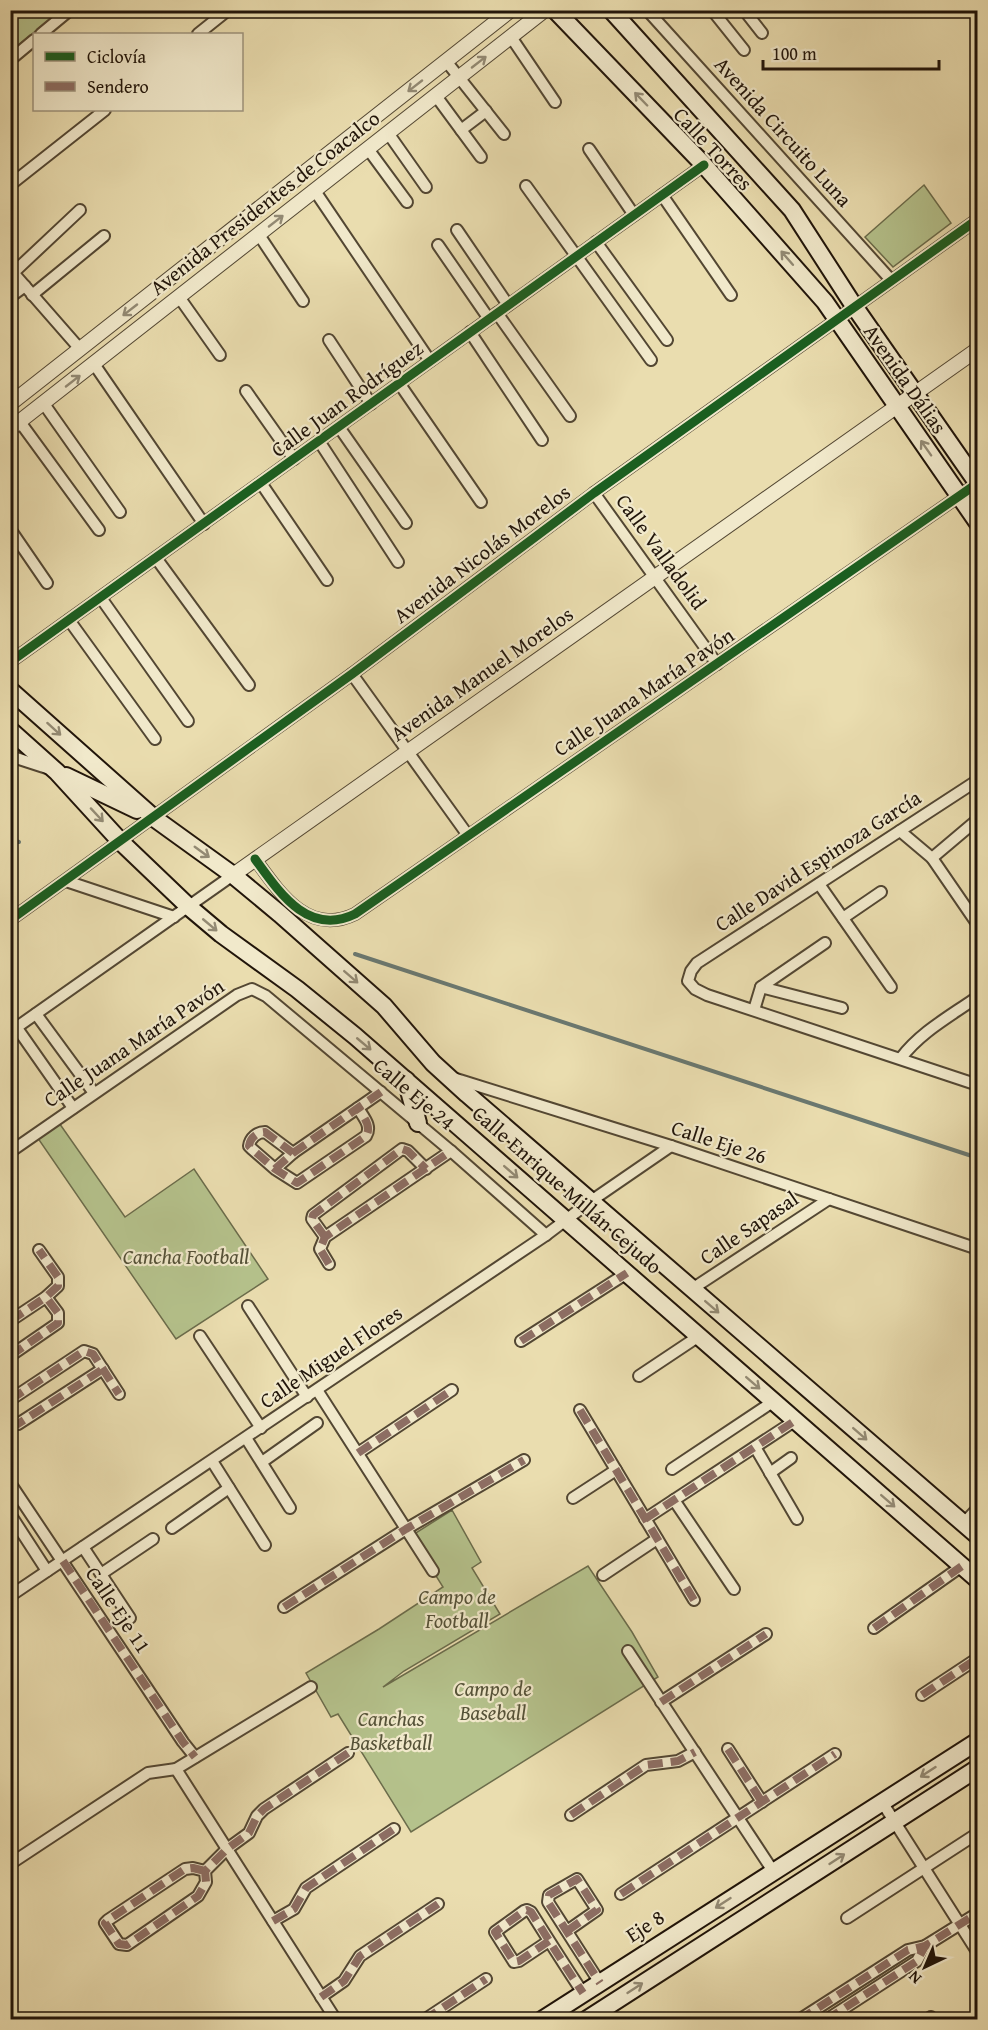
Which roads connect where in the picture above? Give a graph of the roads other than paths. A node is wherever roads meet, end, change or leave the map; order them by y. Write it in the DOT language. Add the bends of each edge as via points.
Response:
graph roads {
  1 [pos="70,10"];
  2 [pos="228,10"];
  3 [pos="511,10"];
  4 [pos="545,10"];
  5 [pos="555,10"];
  6 [pos="611,10"];
  7 [pos="647,10"];
  8 [pos="712,10"];
  9 [pos="744,10"];
  10 [pos="42,33"];
  11 [pos="199,33"];
  12 [pos="762,33"];
  13 [pos="511,37"];
  14 [pos="33,41"];
  15 [pos="744,50"];
  16 [pos="10,60"];
  17 [pos="446,61"];
  18 [pos="459,78"];
  19 [pos="436,96"];
  20 [pos="555,102"];
  21 [pos="104,111"];
  22 [pos="486,111"];
  23 [pos="461,130"];
  24 [pos="388,134"];
  25 [pos="504,134"];
  26 [pos="368,149"];
  27 [pos="589,149"];
  28 [pos="481,157"];
  29 [pos="704,165"];
  30 [pos="10,185"];
  31 [pos="526,186"];
  32 [pos="426,187"];
  33 [pos="315,190"];
  34 [pos="662,195"];
  35 [pos="407,202"];
  36 [pos="80,210"];
  37 [pos="634,215"];
  38 [pos="978,219"];
  39 [pos="457,230"];
  40 [pos="259,235"];
  41 [pos="104,236"];
  42 [pos="222,238"];
  43 [pos="810,238"];
  44 [pos="596,242"];
  45 [pos="438,245"];
  46 [pos="234,254"];
  47 [pos="576,256"];
  48 [pos="12,271"];
  49 [pos="891,280"];
  50 [pos="29,290"];
  51 [pos="731,295"];
  52 [pos="10,297"];
  53 [pos="179,297"];
  54 [pos="303,301"];
  55 [pos="825,302"];
  56 [pos="508,305"];
  57 [pos="854,306"];
  58 [pos="493,316"];
  59 [pos="837,320"];
  60 [pos="470,332"];
  61 [pos="329,340"];
  62 [pos="667,340"];
  63 [pos="80,349"];
  64 [pos="978,349"];
  65 [pos="220,355"];
  66 [pos="651,360"];
  67 [pos="430,361"];
  68 [pos="94,364"];
  69 [pos="399,383"];
  70 [pos="246,391"];
  71 [pos="915,394"];
  72 [pos="10,404"];
  73 [pos="44,404"];
  74 [pos="371,404"];
  75 [pos="897,406"];
  76 [pos="570,416"];
  77 [pos="15,426"];
  78 [pos="339,427"];
  79 [pos="542,440"];
  80 [pos="319,441"];
  81 [pos="294,459"];
  82 [pos="261,483"];
  83 [pos="977,484"];
  84 [pos="594,493"];
  85 [pos="959,496"];
  86 [pos="480,502"];
  87 [pos="120,512"];
  88 [pos="978,523"];
  89 [pos="204,524"];
  90 [pos="406,524"];
  91 [pos="10,530"];
  92 [pos="99,530"];
  93 [pos="156,558"];
  94 [pos="398,562"];
  95 [pos="655,577"];
  96 [pos="327,580"];
  97 [pos="47,583"];
  98 [pos="101,598"];
  99 [pos="69,620"];
  100 [pos="10,662"];
  101 [pos="717,664"];
  102 [pos="352,675"];
  103 [pos="249,685"];
  104 [pos="10,690"];
  105 [pos="188,721"];
  106 [pos="10,730"];
  107 [pos="155,739"];
  108 [pos="408,752"];
  109 [pos="10,756"];
  110 [pos="57,772"];
  111 [pos="978,780"];
  112 [pos="154,818"];
  113 [pos="977,820"];
  114 [pos="900,831"];
  115 [pos="467,834"];
  116 [pos="121,842"];
  117 [pos="932,858"];
  118 [pos="255,859"];
  119 [pos="233,875"];
  120 [pos="66,881"];
  121 [pos="819,884"];
  122 [pos="881,892"];
  123 [pos="189,906"];
  124 [pos="174,917"];
  125 [pos="843,918"];
  126 [pos="10,920"];
  127 [pos="978,925"];
  128 [pos="825,943"];
  129 [pos="761,987"];
  130 [pos="891,987"];
  131 [pos="252,989"];
  132 [pos="978,999"];
  133 [pos="842,1008"];
  134 [pos="754,1010"];
  135 [pos="36,1014"];
  136 [pos="14,1030"];
  137 [pos="901,1058"];
  138 [pos="447,1076"];
  139 [pos="405,1080"];
  140 [pos="978,1085"];
  141 [pos="381,1092"];
  142 [pos="94,1093"];
  143 [pos="73,1108"];
  144 [pos="358,1108"];
  145 [pos="418,1123"];
  146 [pos="671,1146"];
  147 [pos="451,1151"];
  148 [pos="10,1152"];
  149 [pos="293,1153"];
  150 [pos="426,1168"];
  151 [pos="275,1169"];
  152 [pos="829,1198"];
  153 [pos="591,1201"];
  154 [pos="566,1220"];
  155 [pos="546,1235"];
  156 [pos="325,1238"];
  157 [pos="978,1249"];
  158 [pos="39,1250"];
  159 [pos="329,1264"];
  160 [pos="627,1273"];
  161 [pos="692,1289"];
  162 [pos="46,1297"];
  163 [pos="248,1306"];
  164 [pos="10,1321"];
  165 [pos="200,1335"];
  166 [pos="699,1336"];
  167 [pos="521,1341"];
  168 [pos="10,1356"];
  169 [pos="103,1369"];
  170 [pos="639,1376"];
  171 [pos="317,1390"];
  172 [pos="452,1390"];
  173 [pos="119,1394"];
  174 [pos="307,1398"];
  175 [pos="10,1400"];
  176 [pos="774,1401"];
  177 [pos="580,1410"];
  178 [pos="796,1420"];
  179 [pos="316,1423"];
  180 [pos="10,1425"];
  181 [pos="261,1428"];
  182 [pos="246,1438"];
  183 [pos="755,1447"];
  184 [pos="358,1453"];
  185 [pos="791,1458"];
  186 [pos="524,1460"];
  187 [pos="212,1461"];
  188 [pos="262,1462"];
  189 [pos="672,1469"];
  190 [pos="616,1470"];
  191 [pos="770,1473"];
  192 [pos="10,1483"];
  193 [pos="229,1488"];
  194 [pos="573,1498"];
  195 [pos="674,1500"];
  196 [pos="290,1508"];
  197 [pos="978,1508"];
  198 [pos="10,1514"];
  199 [pos="645,1519"];
  200 [pos="797,1519"];
  201 [pos="964,1523"];
  202 [pos="172,1527"];
  203 [pos="406,1529"];
  204 [pos="978,1536"];
  205 [pos="153,1539"];
  206 [pos="657,1539"];
  207 [pos="265,1545"];
  208 [pos="83,1547"];
  209 [pos="63,1561"];
  210 [pos="963,1566"];
  211 [pos="433,1571"];
  212 [pos="47,1572"];
  213 [pos="101,1574"];
  214 [pos="603,1575"];
  215 [pos="978,1580"];
  216 [pos="734,1589"];
  217 [pos="10,1596"];
  218 [pos="694,1600"];
  219 [pos="284,1607"];
  220 [pos="130,1618"];
  221 [pos="874,1628"];
  222 [pos="766,1634"];
  223 [pos="628,1651"];
  224 [pos="978,1658"];
  225 [pos="311,1687"];
  226 [pos="922,1695"];
  227 [pos="661,1701"];
  228 [pos="978,1741"];
  229 [pos="728,1749"];
  230 [pos="695,1752"];
  231 [pos="348,1753"];
  232 [pos="835,1754"];
  233 [pos="195,1757"];
  234 [pos="978,1768"];
  235 [pos="176,1769"];
  236 [pos="762,1802"];
  237 [pos="882,1802"];
  238 [pos="571,1815"];
  239 [pos="738,1818"];
  240 [pos="894,1822"];
  241 [pos="394,1829"];
  242 [pos="978,1833"];
  243 [pos="227,1849"];
  244 [pos="10,1864"];
  245 [pos="923,1868"];
  246 [pos="205,1871"];
  247 [pos="773,1871"];
  248 [pos="621,1894"];
  249 [pos="438,1904"];
  250 [pos="978,1913"];
  251 [pos="847,1918"];
  252 [pos="273,1921"];
  253 [pos="960,1924"];
  254 [pos="567,1931"];
  255 [pos="549,1941"];
  256 [pos="926,1947"];
  257 [pos="978,1953"];
  258 [pos="486,1978"];
  259 [pos="600,1983"];
  260 [pos="583,1993"];
  261 [pos="321,1997"];
  262 [pos="336,2019"];
  263 [pos="424,2019"];
  264 [pos="542,2019"];
  265 [pos="586,2019"];
  266 [pos="799,2019"];
  267 [pos="826,2019"];
  1 -- 10 [label="street"];
  2 -- 11 [label="street"];
  3 -- 17 [label="street, Avenida Presidentes de Coacalco"];
  4 -- 13 [label="street, Avenida Presidentes de Coacalco"];
  29 -- 5 [label="main road, Calle Torres, one-way"];
  6 -- 43 [label="main road, Avenida Dálias" via="792,210"];
  7 -- 49 [label="street, Avenida Circuito Luna"];
  8 -- 15 [label="street"];
  9 -- 12 [label="street"];
  18 -- 13 [label="street, Avenida Presidentes de Coacalco, one-way"];
  13 -- 20 [label="street"];
  14 -- 16 [label="street"];
  17 -- 18 [label="street"];
  17 -- 42 [label="street, Avenida Presidentes de Coacalco, one-way"];
  18 -- 19 [label="street, Avenida Presidentes de Coacalco"];
  18 -- 22 [label="street"];
  19 -- 23 [label="street"];
  19 -- 24 [label="street, Avenida Presidentes de Coacalco"];
  21 -- 30 [label="street"];
  22 -- 23 [label="street"];
  22 -- 25 [label="street"];
  23 -- 28 [label="street"];
  24 -- 26 [label="street, Avenida Presidentes de Coacalco"];
  24 -- 32 [label="street"];
  26 -- 33 [label="street, Avenida Presidentes de Coacalco"];
  26 -- 35 [label="street"];
  27 -- 37 [label="street"];
  29 -- 34 [label="street, Calle Juan Rodríguez"];
  55 -- 29 [label="main road, Calle Torres, one-way"];
  31 -- 47 [label="street"];
  40 -- 33 [label="street, Avenida Presidentes de Coacalco, one-way"];
  33 -- 67 [label="street"];
  34 -- 37 [label="street, Calle Juan Rodríguez"];
  34 -- 51 [label="street"];
  36 -- 48 [label="street"];
  37 -- 44 [label="street, Calle Juan Rodríguez"];
  38 -- 49 [label="street, Avenida Nicolás Morelos"];
  39 -- 56 [label="street"];
  40 -- 46 [label="street, Avenida Presidentes de Coacalco"];
  40 -- 54 [label="street"];
  41 -- 50 [label="street"];
  42 -- 46 [label="street"];
  42 -- 63 [label="street, Avenida Presidentes de Coacalco, one-way"];
  43 -- 55 [label="main road"];
  43 -- 57 [label="main road, Avenida Dálias"];
  44 -- 47 [label="street, Calle Juan Rodríguez"];
  44 -- 62 [label="street"];
  45 -- 58 [label="street"];
  46 -- 53 [label="street, Avenida Presidentes de Coacalco"];
  47 -- 56 [label="street, Calle Juan Rodríguez"];
  47 -- 66 [label="street"];
  48 -- 50 [label="street"];
  49 -- 57 [label="street, Avenida Nicolás Morelos"];
  50 -- 52 [label="street"];
  50 -- 63 [label="street"];
  53 -- 65 [label="street"];
  53 -- 68 [label="street, Avenida Presidentes de Coacalco"];
  55 -- 59 [label="main road, Calle Torres"];
  56 -- 58 [label="street, Calle Juan Rodríguez"];
  57 -- 59 [label="street, Avenida Nicolás Morelos"];
  57 -- 71 [label="main road, Avenida Dálias"];
  58 -- 60 [label="street, Calle Juan Rodríguez"];
  58 -- 76 [label="street"];
  59 -- 75 [label="main road, Avenida Dálias"];
  59 -- 84 [label="street, Avenida Nicolás Morelos"];
  60 -- 67 [label="street, Calle Juan Rodríguez"];
  60 -- 79 [label="street"];
  61 -- 74 [label="street"];
  63 -- 72 [label="street, Avenida Presidentes de Coacalco"];
  64 -- 71 [label="street, Avenida Manuel Morelos"];
  67 -- 69 [label="street, Calle Juan Rodríguez"];
  73 -- 68 [label="street, Avenida Presidentes de Coacalco, one-way"];
  68 -- 89 [label="street"];
  69 -- 74 [label="street, Calle Juan Rodríguez"];
  69 -- 86 [label="street"];
  70 -- 81 [label="street"];
  71 -- 75 [label="street, Avenida Manuel Morelos"];
  71 -- 83 [label="main road, Avenida Dálias"];
  73 -- 77 [label="street, Avenida Presidentes de Coacalco"];
  73 -- 87 [label="street"];
  74 -- 78 [label="street, Calle Juan Rodríguez"];
  85 -- 75 [label="main road, Avenida Dálias, one-way"];
  75 -- 95 [label="street, Avenida Manuel Morelos"];
  77 -- 92 [label="street"];
  78 -- 80 [label="street, Calle Juan Rodríguez"];
  78 -- 90 [label="street"];
  80 -- 81 [label="street, Calle Juan Rodríguez"];
  80 -- 94 [label="street"];
  81 -- 82 [label="street, Calle Juan Rodríguez"];
  82 -- 89 [label="street, Calle Juan Rodríguez"];
  82 -- 96 [label="street"];
  83 -- 85 [label="street, Calle Juana María Pavón"];
  84 -- 95 [label="street, Calle Valladolid"];
  84 -- 102 [label="street, Avenida Nicolás Morelos"];
  85 -- 88 [label="main road, Avenida Dálias"];
  85 -- 101 [label="street, Calle Juana María Pavón"];
  89 -- 93 [label="street, Calle Juan Rodríguez"];
  91 -- 97 [label="street"];
  93 -- 98 [label="street, Calle Juan Rodríguez"];
  93 -- 103 [label="street"];
  95 -- 101 [label="street, Calle Valladolid"];
  95 -- 108 [label="street, Avenida Manuel Morelos"];
  98 -- 99 [label="street, Calle Juan Rodríguez"];
  98 -- 105 [label="street"];
  99 -- 100 [label="street, Calle Juan Rodríguez"];
  99 -- 107 [label="street"];
  101 -- 115 [label="street, Calle Juana María Pavón"];
  102 -- 108 [label="street"];
  102 -- 112 [label="street, Avenida Nicolás Morelos"];
  104 -- 112 [label="main road, one-way"];
  106 -- 110 [label="main road"];
  108 -- 115 [label="street"];
  108 -- 118 [label="street, Avenida Manuel Morelos"];
  109 -- 110 [label="street"];
  110 -- 112 [label="main road"];
  110 -- 116 [label="main road, Calle Enrique Millán Cejudo, one-way"];
  111 -- 114 [label="street, Calle David Espinoza García"];
  112 -- 116 [label="street, Avenida Nicolás Morelos"];
  112 -- 119 [label="main road, Calle Enrique Millán Cejudo, one-way"];
  113 -- 117 [label="street"];
  114 -- 117 [label="street"];
  114 -- 121 [label="street, Calle David Espinoza García"];
  115 -- 118 [label="street, Calle Juana María Pavón" via="341,921 308,915 292,904"];
  116 -- 120 [label="street, Avenida Nicolás Morelos"];
  116 -- 123 [label="main road, Calle Enrique Millán Cejudo"];
  117 -- 127 [label="street"];
  118 -- 119 [label="street, Avenida Manuel Morelos"];
  119 -- 123 [label="street, Avenida Manuel Morelos"];
  119 -- 138 [label="main road, Calle Enrique Millán Cejudo, one-way" via="384,1006"];
  120 -- 124 [label="street"];
  120 -- 126 [label="street, Avenida Nicolás Morelos"];
  121 -- 125 [label="street"];
  121 -- 134 [label="street, Calle David Espinoza García" via="697,963 691,971 688,981 695,989"];
  122 -- 125 [label="street"];
  123 -- 124 [label="street, Avenida Manuel Morelos"];
  123 -- 139 [label="main road, Calle Enrique Millán Cejudo, one-way" via="297,989"];
  124 -- 135 [label="street, Avenida Manuel Morelos"];
  125 -- 130 [label="street"];
  128 -- 129 [label="street"];
  129 -- 133 [label="street"];
  129 -- 134 [label="street"];
  131 -- 141 [label="street, Calle Eje 24" via="266,996"];
  131 -- 142 [label="street, Calle Juana María Pavón" via="237,995"];
  132 -- 137 [label="street" via="913,1042"];
  134 -- 137 [label="street"];
  135 -- 136 [label="street, Avenida Manuel Morelos"];
  135 -- 142 [label="street"];
  136 -- 143 [label="street"];
  137 -- 140 [label="street"];
  138 -- 146 [label="street, Calle Eje 26"];
  138 -- 153 [label="main road, Calle Enrique Millán Cejudo"];
  139 -- 145 [label="main road"];
  139 -- 154 [label="main road, Calle Enrique Millán Cejudo, one-way"];
  141 -- 144 [label="street"];
  141 -- 145 [label="street, Calle Eje 24"];
  142 -- 143 [label="street, Calle Juana María Pavón"];
  143 -- 148 [label="street, Calle Juana María Pavón"];
  144 -- 149 [label="street"];
  144 -- 151 [label="street" via="369,1125 366,1136 297,1183"];
  145 -- 147 [label="street, Calle Eje 24"];
  146 -- 152 [label="street, Calle Eje 26"];
  146 -- 153 [label="street, Calle Miguel Flores"];
  147 -- 150 [label="street"];
  147 -- 155 [label="street, Calle Eje 24"];
  149 -- 151 [label="street"];
  149 -- 151 [label="street" via="265,1132 256,1134 249,1146"];
  150 -- 156 [label="street"];
  150 -- 156 [label="street" via="402,1149 313,1215"];
  152 -- 157 [label="street, Calle Eje 26"];
  152 -- 161 [label="street, Calle Sapasal"];
  153 -- 154 [label="street, Calle Miguel Flores"];
  153 -- 161 [label="main road, Calle Enrique Millán Cejudo"];
  154 -- 155 [label="street, Calle Miguel Flores"];
  154 -- 160 [label="main road, Calle Enrique Millán Cejudo"];
  155 -- 171 [label="street, Calle Miguel Flores"];
  156 -- 159 [label="street" via="320,1251"];
  158 -- 162 [label="street" via="59,1281"];
  160 -- 166 [label="main road, Calle Enrique Millán Cejudo"];
  160 -- 167 [label="street"];
  161 -- 201 [label="main road, Calle Enrique Millán Cejudo, one-way"];
  162 -- 164 [label="street"];
  162 -- 168 [label="street" via="59,1317 58,1323"];
  163 -- 174 [label="street"];
  165 -- 181 [label="street"];
  166 -- 170 [label="street"];
  166 -- 176 [label="main road, Calle Enrique Millán Cejudo, one-way"];
  169 -- 173 [label="street"];
  169 -- 175 [label="street" via="93,1354 84,1351"];
  169 -- 180 [label="street" via="18,1424"];
  171 -- 174 [label="street, Calle Miguel Flores"];
  171 -- 184 [label="street"];
  172 -- 184 [label="street"];
  174 -- 181 [label="street, Calle Miguel Flores"];
  176 -- 178 [label="main road, Calle Enrique Millán Cejudo"];
  176 -- 189 [label="street"];
  177 -- 190 [label="street"];
  178 -- 183 [label="street"];
  178 -- 210 [label="main road, Calle Enrique Millán Cejudo, one-way"];
  179 -- 188 [label="street"];
  181 -- 182 [label="street, Calle Miguel Flores"];
  182 -- 187 [label="street, Calle Miguel Flores"];
  182 -- 188 [label="street"];
  183 -- 191 [label="street"];
  183 -- 195 [label="street"];
  184 -- 203 [label="street"];
  185 -- 191 [label="street"];
  186 -- 203 [label="street"];
  187 -- 193 [label="street"];
  187 -- 208 [label="street, Calle Miguel Flores"];
  188 -- 196 [label="street"];
  190 -- 194 [label="street"];
  190 -- 199 [label="street"];
  191 -- 200 [label="street"];
  192 -- 209 [label="street, Calle Eje 11"];
  193 -- 202 [label="street"];
  193 -- 207 [label="street"];
  195 -- 199 [label="street"];
  195 -- 216 [label="street"];
  197 -- 201 [label="street"];
  198 -- 212 [label="street"];
  199 -- 206 [label="street"];
  201 -- 204 [label="main road, Calle Enrique Millán Cejudo"];
  203 -- 211 [label="street"];
  203 -- 219 [label="street"];
  205 -- 213 [label="street"];
  206 -- 214 [label="street"];
  206 -- 218 [label="street"];
  208 -- 209 [label="street, Calle Miguel Flores"];
  208 -- 213 [label="street"];
  209 -- 212 [label="street, Calle Miguel Flores"];
  209 -- 233 [label="street, Calle Eje 11"];
  210 -- 215 [label="main road, Calle Enrique Millán Cejudo"];
  210 -- 221 [label="street"];
  212 -- 217 [label="street, Calle Miguel Flores"];
  213 -- 220 [label="street"];
  222 -- 227 [label="street"];
  223 -- 227 [label="street"];
  224 -- 226 [label="street"];
  225 -- 233 [label="street"];
  227 -- 230 [label="street"];
  228 -- 237 [label="main road, Eje 8, one-way"];
  229 -- 236 [label="street"];
  230 -- 238 [label="street" via="678,1761 646,1765"];
  230 -- 239 [label="street"];
  231 -- 243 [label="street" via="264,1809 249,1833"];
  232 -- 236 [label="street"];
  233 -- 235 [label="street"];
  234 -- 240 [label="main road"];
  235 -- 243 [label="street"];
  235 -- 244 [label="street" via="148,1773"];
  236 -- 239 [label="street"];
  237 -- 240 [label="street"];
  237 -- 247 [label="main road, Eje 8"];
  239 -- 247 [label="street"];
  239 -- 248 [label="street"];
  240 -- 245 [label="street"];
  265 -- 240 [label="main road, one-way"];
  241 -- 252 [label="street" via="306,1888 294,1909"];
  242 -- 245 [label="street"];
  243 -- 246 [label="street"];
  243 -- 252 [label="street"];
  245 -- 251 [label="street"];
  245 -- 253 [label="street"];
  246 -- 246 [label="street" via="206,1882 198,1896 127,1946 119,1944 106,1927 108,1920 185,1869"];
  247 -- 259 [label="main road, Eje 8, one-way"];
  249 -- 261 [label="street" via="360,1956 344,1981"];
  250 -- 253 [label="street"];
  252 -- 261 [label="street"];
  253 -- 256 [label="street"];
  253 -- 257 [label="street"];
  254 -- 254 [label="street" via="547,1898 577,1879 597,1910"];
  254 -- 259 [label="street"];
  255 -- 255 [label="street" via="527,1910 495,1932 514,1962"];
  255 -- 260 [label="street"];
  256 -- 266 [label="street" via="908,1950"];
  256 -- 267 [label="street" via="917,1961"];
  258 -- 263 [label="street"];
  259 -- 260 [label="main road, Eje 8"];
  260 -- 264 [label="main road, Eje 8"];
  261 -- 262 [label="street"];
}
